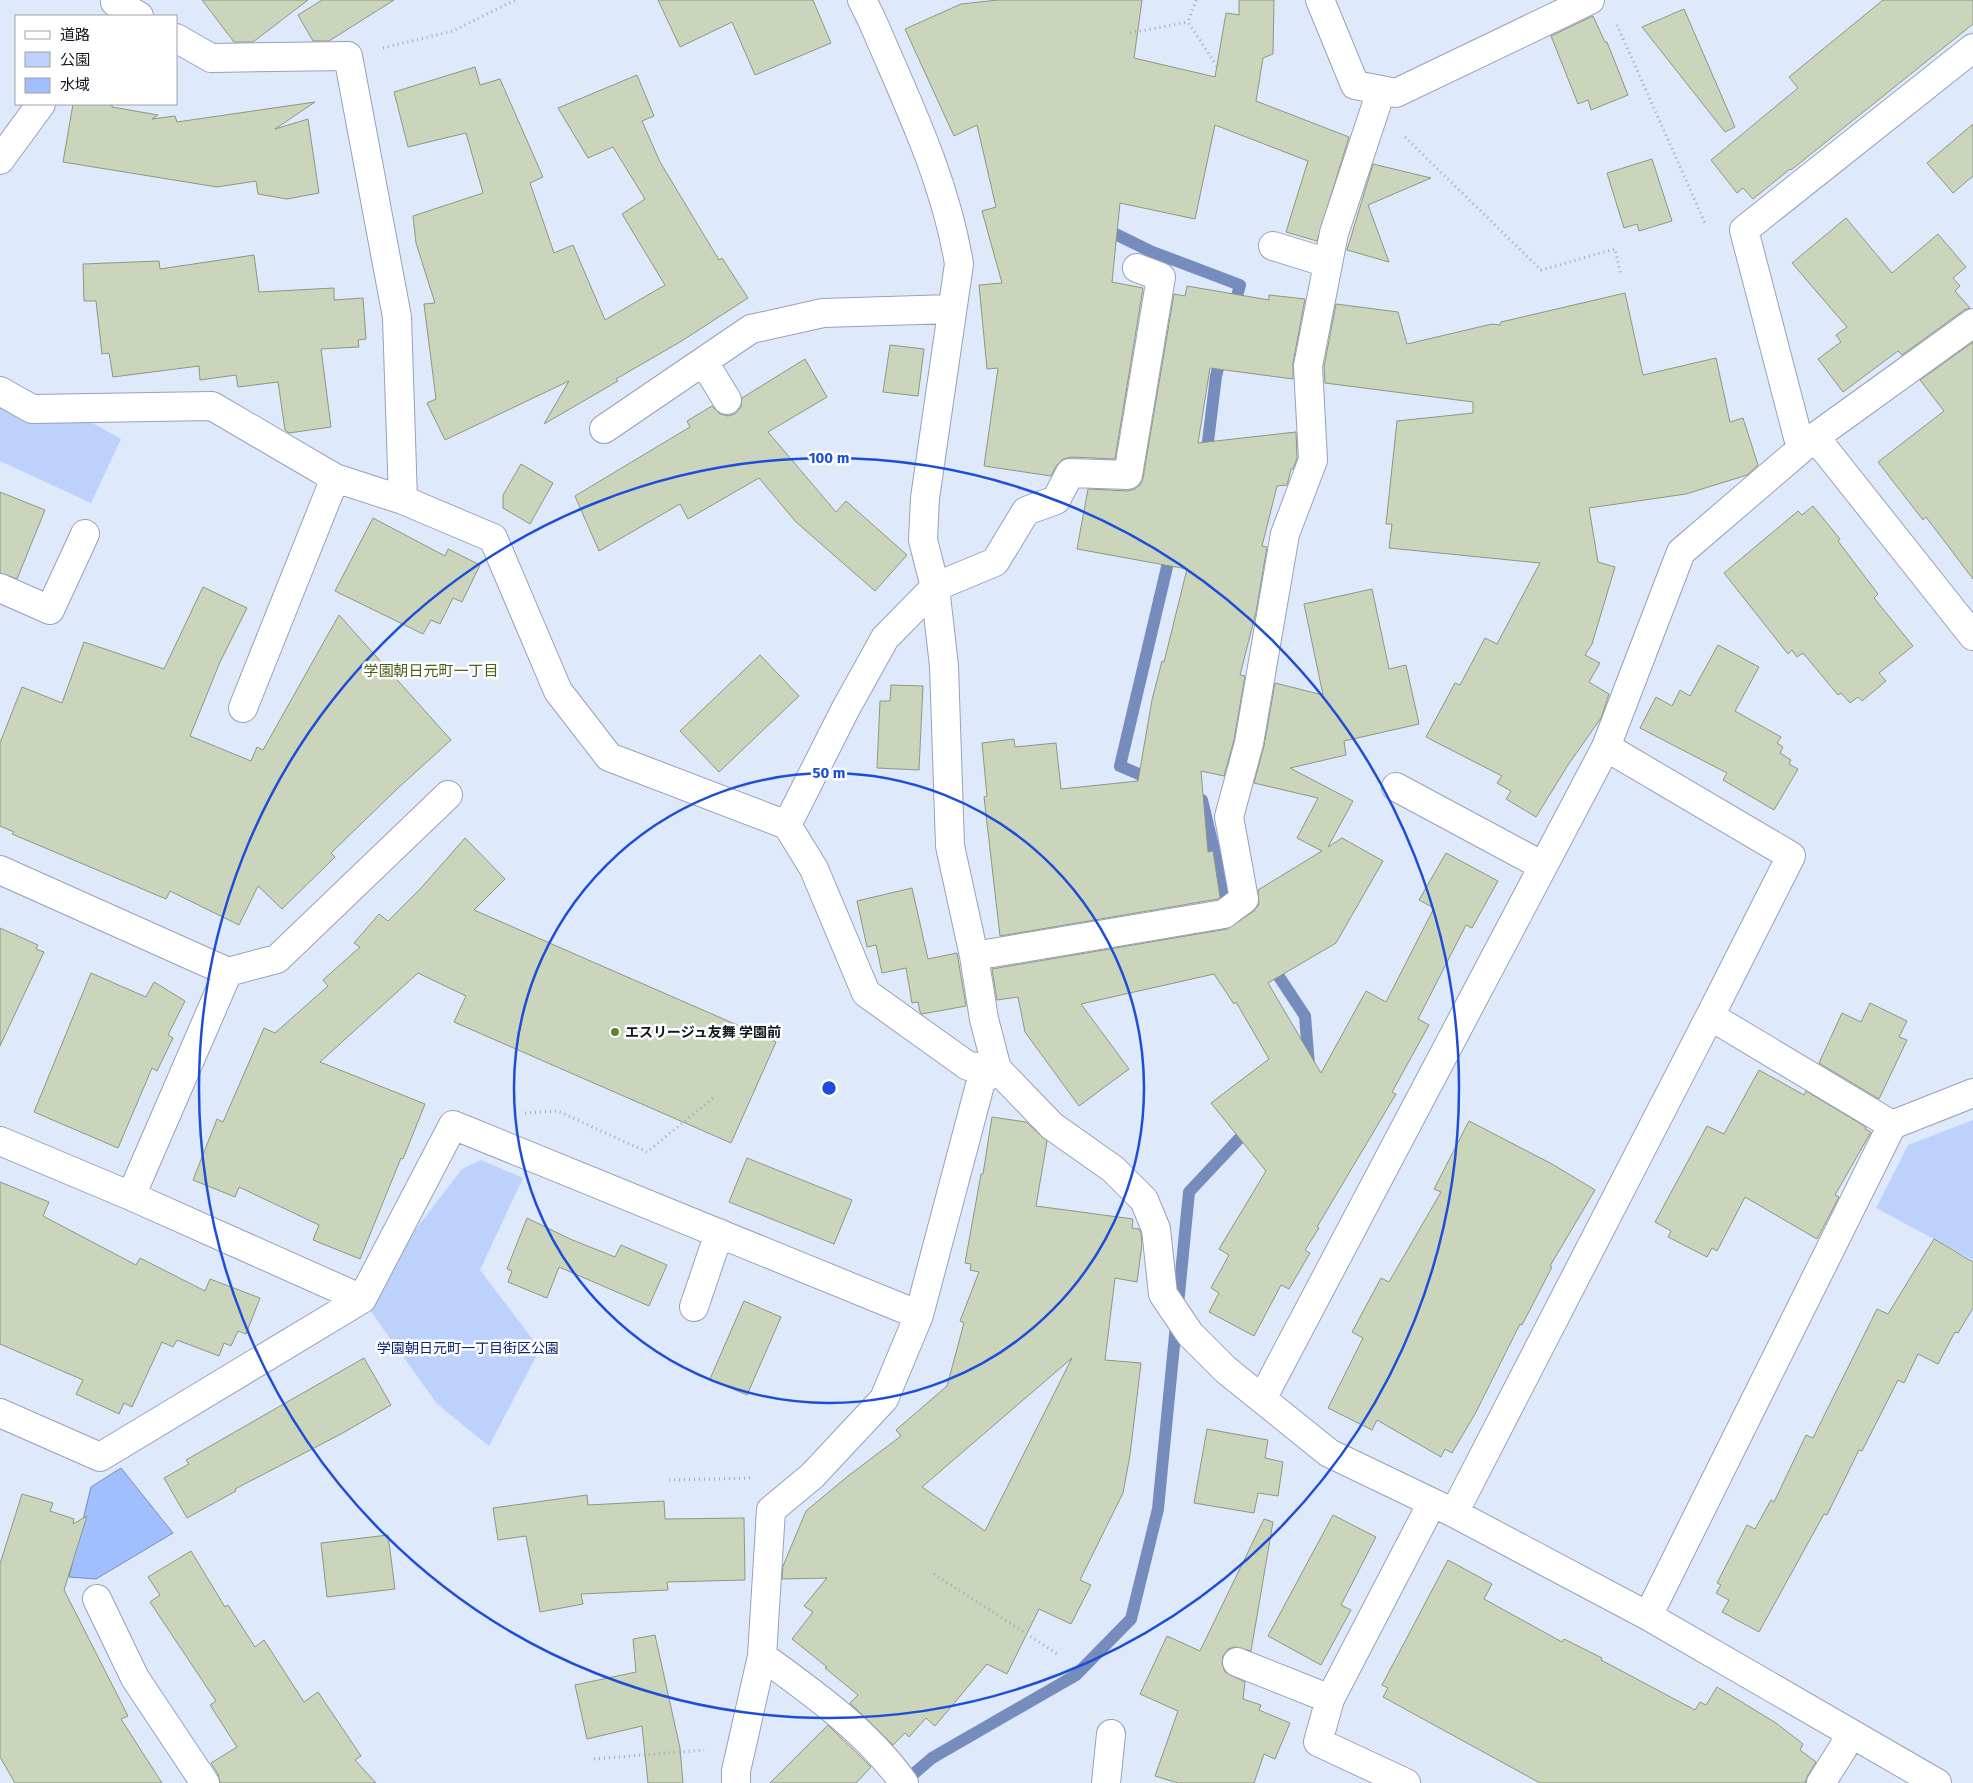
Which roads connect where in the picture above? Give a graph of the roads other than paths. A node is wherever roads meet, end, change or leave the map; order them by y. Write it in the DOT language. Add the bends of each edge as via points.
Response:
graph roads {
  1 [pos="862,0"];
  2 [pos="1320,0"];
  3 [pos="1590,0"];
  4 [pos="112,6"];
  5 [pos="136,15"];
  6 [pos="178,39"];
  7 [pos="1973,48"];
  8 [pos="1381,91"];
  9 [pos="40,105"];
  10 [pos="0,160"];
  11 [pos="1273,246"];
  12 [pos="1328,263"];
  13 [pos="1137,268"];
  14 [pos="951,309"];
  15 [pos="1973,323"];
  16 [pos="704,362"];
  17 [pos="0,391"];
  18 [pos="727,400"];
  19 [pos="604,429"];
  20 [pos="1808,443"];
  21 [pos="335,478"];
  22 [pos="403,500"];
  23 [pos="85,534"];
  24 [pos="935,587"];
  25 [pos="0,588"];
  26 [pos="1973,636"];
  27 [pos="243,708"];
  28 [pos="1606,748"];
  29 [pos="1396,787"];
  30 [pos="448,795"];
  31 [pos="787,825"];
  32 [pos="1543,866"];
  33 [pos="0,870"];
  34 [pos="974,956"];
  35 [pos="228,972"];
  36 [pos="1710,1016"];
  37 [pos="998,1069"];
  38 [pos="1973,1093"];
  39 [pos="1892,1125"];
  40 [pos="0,1141"];
  41 [pos="131,1196"];
  42 [pos="718,1233"];
  43 [pos="362,1299"];
  44 [pos="694,1307"];
  45 [pos="919,1314"];
  46 [pos="1262,1399"];
  47 [pos="0,1413"];
  48 [pos="1443,1508"];
  49 [pos="97,1599"];
  50 [pos="1648,1616"];
  51 [pos="762,1656"];
  52 [pos="1237,1662"];
  53 [pos="1330,1700"];
  54 [pos="1111,1734"];
  55 [pos="1852,1734"];
  56 [pos="205,1783"];
  57 [pos="736,1783"];
  58 [pos="904,1783"];
  59 [pos="1106,1783"];
  60 [pos="1406,1783"];
  61 [pos="1821,1783"];
  62 [pos="1937,1783"];
  1 -- 14 [label="street" via="938,177 959,264"];
  2 -- 8 [label="street" via="1355,85"];
  3 -- 8 [label="street" via="1396,93"];
  4 -- 5 [label="street"];
  6 -- 22 [label="street" via="211,58 348,56 397,317"];
  7 -- 20 [label="street" via="1744,230"];
  8 -- 12 [label="street" via="1334,233"];
  9 -- 10 [label="street"];
  11 -- 12 [label="street"];
  12 -- 34 [label="street" via="1308,366 1312,460 1285,534 1249,743 1229,817 1244,899 1224,914"];
  13 -- 24 [label="street" via="1161,277 1128,476 1070,473 1056,500 1026,511 995,562"];
  14 -- 16 [label="street" via="823,313 751,329"];
  14 -- 24 [label="street" via="925,498 923,540"];
  15 -- 20 [label="street"];
  16 -- 18 [label="street"];
  16 -- 19 [label="street"];
  17 -- 21 [label="street" via="32,409 212,406"];
  20 -- 26 [label="street"];
  20 -- 28 [label="street" via="1681,552"];
  21 -- 22 [label="street"];
  21 -- 27 [label="street"];
  22 -- 31 [label="street" via="493,538 558,691 609,757"];
  23 -- 25 [label="street" via="50,610"];
  24 -- 31 [label="street" via="885,638"];
  24 -- 34 [label="street" via="944,666 950,846"];
  28 -- 32 [label="street"];
  28 -- 36 [label="street" via="1791,856"];
  29 -- 32 [label="street"];
  30 -- 35 [label="street" via="277,960"];
  31 -- 37 [label="street" via="814,869 866,993 968,1066"];
  32 -- 46 [label="street"];
  33 -- 35 [label="street"];
  34 -- 37 [label="street" via="984,1019"];
  35 -- 41 [label="street"];
  36 -- 39 [label="street"];
  36 -- 48 [label="street"];
  37 -- 45 [label="street" via="981,1081"];
  37 -- 46 [label="street" via="1052,1126 1113,1169 1144,1200 1156,1229 1163,1294 1190,1334 1226,1370"];
  38 -- 39 [label="street"];
  39 -- 50 [label="street"];
  40 -- 41 [label="street"];
  41 -- 43 [label="street"];
  42 -- 43 [label="street" via="453,1125"];
  42 -- 44 [label="street"];
  42 -- 45 [label="street"];
  43 -- 47 [label="street" via="100,1456"];
  45 -- 51 [label="street" via="884,1398 812,1476 771,1510"];
  46 -- 48 [label="street" via="1329,1453"];
  48 -- 50 [label="street"];
  48 -- 53 [label="street"];
  49 -- 56 [label="street" via="136,1678"];
  50 -- 55 [label="street"];
  51 -- 57 [label="street"];
  51 -- 58 [label="street" via="828,1704 888,1761"];
  52 -- 53 [label="street"];
  53 -- 60 [label="street" via="1318,1742"];
  54 -- 59 [label="street"];
  55 -- 61 [label="street"];
  55 -- 62 [label="street"];
}
